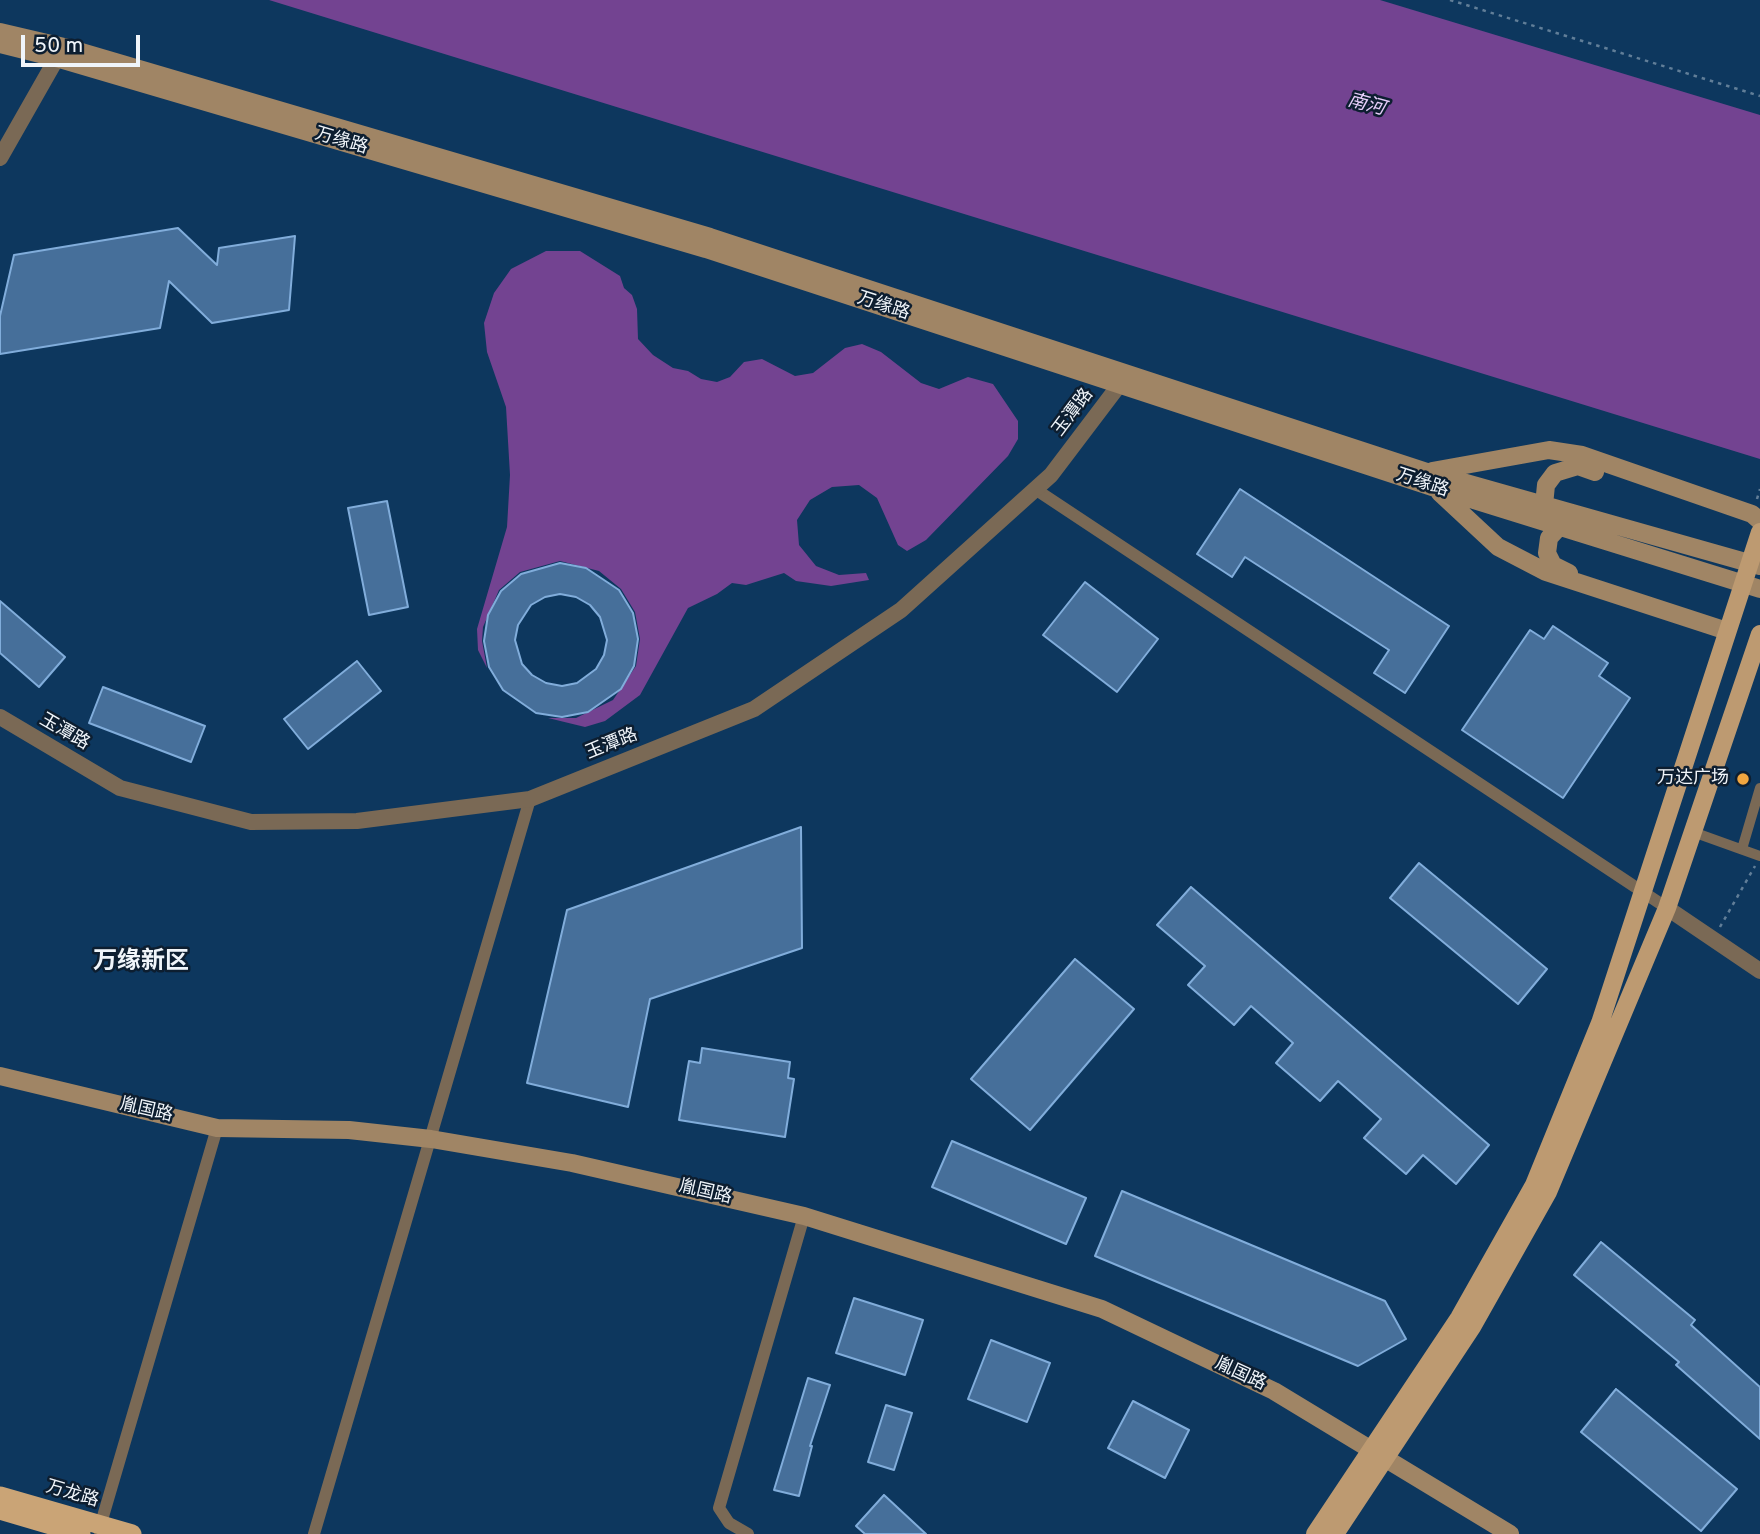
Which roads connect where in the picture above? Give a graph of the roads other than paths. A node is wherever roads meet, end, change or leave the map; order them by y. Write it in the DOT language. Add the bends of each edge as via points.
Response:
graph roads {
  1 [pos="0,32"];
  2 [pos="0,44"];
  3 [pos="60,53"];
  4 [pos="0,158"];
  5 [pos="1123,379"];
  6 [pos="1431,480"];
  7 [pos="1035,489"];
  8 [pos="1544,505"];
  9 [pos="1760,522"];
  10 [pos="1559,527"];
  11 [pos="1760,532"];
  12 [pos="1756,560"];
  13 [pos="1760,589"];
  14 [pos="1727,631"];
  15 [pos="1760,637"];
  16 [pos="0,717"];
  17 [pos="1760,788"];
  18 [pos="530,799"];
  19 [pos="1693,832"];
  20 [pos="1742,849"];
  21 [pos="1760,856"];
  22 [pos="1640,892"];
  23 [pos="1667,908"];
  24 [pos="1760,971"];
  25 [pos="0,1076"];
  26 [pos="217,1128"];
  27 [pos="431,1139"];
  28 [pos="804,1216"];
  29 [pos="1378,1453"];
  30 [pos="0,1496"];
  31 [pos="0,1510"];
  32 [pos="99,1529"];
  33 [pos="81,1534"];
  34 [pos="132,1534"];
  35 [pos="314,1534"];
  36 [pos="748,1534"];
  37 [pos="1315,1534"];
  38 [pos="1335,1534"];
  39 [pos="1510,1534"];
  1 -- 3 [label="main road, 万缘路"];
  2 -- 3 [label="main road, 万缘路"];
  3 -- 4 [label="street"];
  3 -- 5 [label="main road, 万缘路" via="710,237"];
  5 -- 6 [label="main road, 万缘路"];
  5 -- 7 [label="street, 玉潭路" via="1051,475"];
  6 -- 8 [label="main road, 万缘路"];
  6 -- 9 [label="main road" via="1549,450 1582,455 1752,514"];
  6 -- 10 [label="main road, 万缘路"];
  6 -- 14 [label="main road" via="1498,547 1546,572"];
  7 -- 18 [label="street, 玉潭路" via="901,610 754,709"];
  7 -- 22 [label="street"];
  8 -- 9 [label="main road" via="1550,479 1562,469 1578,466 1748,524"];
  8 -- 12 [label="main road, 万缘路"];
  10 -- 13 [label="main road, 万缘路"];
  10 -- 14 [label="main road" via="1547,545 1549,559 1559,569 1690,612"];
  11 -- 12 [label="main road"];
  12 -- 14 [label="main road"];
  14 -- 22 [label="main road"];
  15 -- 19 [label="main road"];
  16 -- 18 [label="street, 玉潭路" via="120,788 251,822 357,821"];
  17 -- 20 [label="street"];
  18 -- 27 [label="street"];
  19 -- 20 [label="street"];
  19 -- 23 [label="main road"];
  20 -- 21 [label="street"];
  22 -- 23 [label="street"];
  22 -- 29 [label="main road" via="1600,1023 1534,1185"];
  23 -- 24 [label="street"];
  23 -- 29 [label="main road" via="1548,1192 1472,1327"];
  25 -- 26 [label="main road, 胤国路"];
  26 -- 27 [label="main road, 胤国路" via="349,1130"];
  26 -- 32 [label="street"];
  27 -- 28 [label="main road, 胤国路" via="572,1163"];
  27 -- 35 [label="street"];
  28 -- 29 [label="main road, 胤国路" via="1102,1309 1274,1391"];
  28 -- 36 [label="street" via="719,1508 729,1523"];
  29 -- 37 [label="main road"];
  29 -- 38 [label="main road"];
  29 -- 39 [label="main road, 胤国路"];
  30 -- 32 [label="highway, 万龙路"];
  31 -- 33 [label="highway, 万龙路"];
  32 -- 34 [label="highway, 万龙路"];
}
